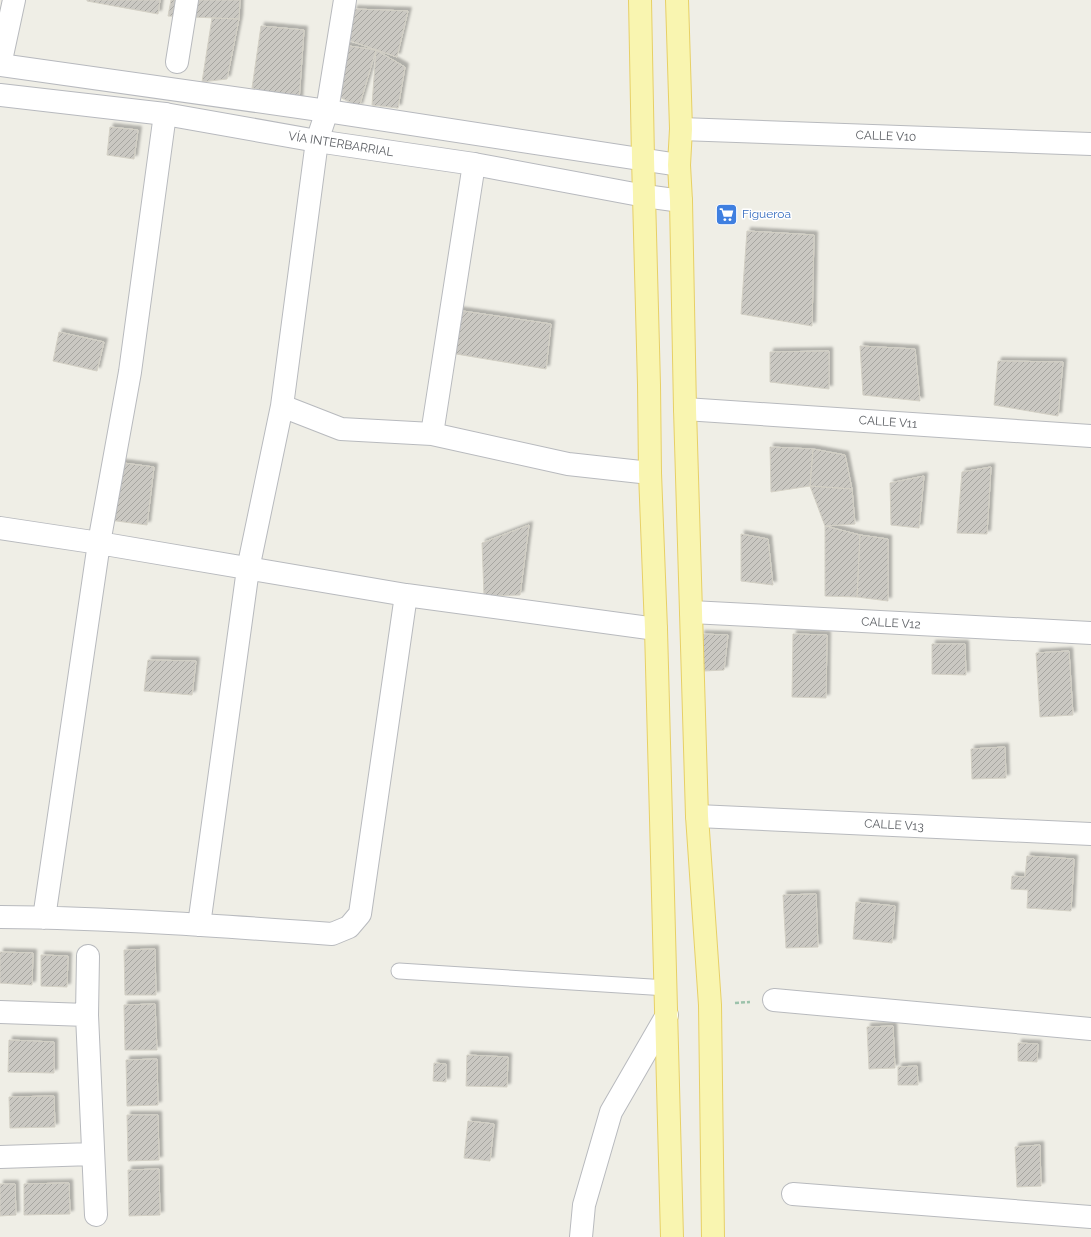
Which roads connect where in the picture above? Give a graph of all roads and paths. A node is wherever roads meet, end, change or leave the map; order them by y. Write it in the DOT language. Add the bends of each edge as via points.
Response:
graph roads {
  1 [pos="14,0"];
  2 [pos="187,0"];
  3 [pos="345,0"];
  4 [pos="640,0"];
  5 [pos="677,0"];
  6 [pos="177,62"];
  7 [pos="0,65"];
  8 [pos="0,95"];
  9 [pos="327,110"];
  10 [pos="165,114"];
  11 [pos="681,129"];
  12 [pos="317,141"];
  13 [pos="1091,144"];
  14 [pos="643,158"];
  15 [pos="474,164"];
  16 [pos="678,165"];
  17 [pos="645,196"];
  18 [pos="681,201"];
  19 [pos="282,406"];
  20 [pos="685,409"];
  21 [pos="432,434"];
  22 [pos="1091,436"];
  23 [pos="650,473"];
  24 [pos="0,528"];
  25 [pos="99,543"];
  26 [pos="248,569"];
  27 [pos="406,595"];
  28 [pos="691,612"];
  29 [pos="656,629"];
  30 [pos="1091,633"];
  31 [pos="697,816"];
  32 [pos="1091,834"];
  33 [pos="0,917"];
  34 [pos="44,918"];
  35 [pos="199,925"];
  36 [pos="88,956"];
  37 [pos="399,971"];
  38 [pos="666,988"];
  39 [pos="774,1000"];
  40 [pos="710,1005"];
  41 [pos="0,1012"];
  42 [pos="87,1015"];
  43 [pos="667,1015"];
  44 [pos="1091,1029"];
  45 [pos="93,1154"];
  46 [pos="0,1157"];
  47 [pos="793,1194"];
  48 [pos="96,1215"];
  49 [pos="1091,1217"];
  50 [pos="581,1237"];
  51 [pos="672,1237"];
  52 [pos="713,1237"];
  1 -- 7 [label="street"];
  2 -- 6 [label="street"];
  3 -- 9 [label="street"];
  4 -- 14 [label="main road"];
  5 -- 11 [label="main road"];
  7 -- 9 [label="street"];
  8 -- 10 [label="street, VÍA INTERBARRIAL"];
  9 -- 12 [label="street"];
  9 -- 14 [label="street"];
  10 -- 12 [label="street, VÍA INTERBARRIAL"];
  10 -- 25 [label="street" via="130,372"];
  11 -- 13 [label="street, CALLE V10"];
  11 -- 16 [label="main road"];
  12 -- 15 [label="street, VÍA INTERBARRIAL"];
  12 -- 19 [label="street"];
  14 -- 16 [label="street"];
  14 -- 17 [label="main road"];
  15 -- 17 [label="street, VÍA INTERBARRIAL"];
  15 -- 21 [label="street"];
  16 -- 18 [label="main road"];
  17 -- 18 [label="street, VÍA INTERBARRIAL"];
  17 -- 23 [label="main road"];
  18 -- 20 [label="main road"];
  19 -- 21 [label="street" via="341,428"];
  19 -- 26 [label="street"];
  20 -- 22 [label="street, CALLE V11"];
  20 -- 28 [label="main road"];
  21 -- 23 [label="street" via="568,464"];
  23 -- 29 [label="main road"];
  24 -- 25 [label="street"];
  25 -- 26 [label="street"];
  25 -- 34 [label="street"];
  26 -- 27 [label="street"];
  26 -- 35 [label="street"];
  27 -- 29 [label="street"];
  27 -- 35 [label="street" via="360,914 349,927 332,934"];
  28 -- 30 [label="street, CALLE V12"];
  28 -- 31 [label="main road"];
  29 -- 38 [label="main road"];
  31 -- 32 [label="street, CALLE V13"];
  31 -- 40 [label="main road"];
  33 -- 34 [label="street"];
  34 -- 35 [label="street"];
  36 -- 42 [label="street"];
  37 -- 38 [label="lane"];
  38 -- 43 [label="main road"];
  39 -- 40 [label="path"];
  39 -- 44 [label="street"];
  40 -- 52 [label="main road"];
  41 -- 42 [label="street"];
  42 -- 45 [label="street"];
  43 -- 50 [label="street" via="611,1112 584,1205"];
  43 -- 51 [label="main road"];
  45 -- 46 [label="street"];
  45 -- 48 [label="street"];
  47 -- 49 [label="street"];
}
